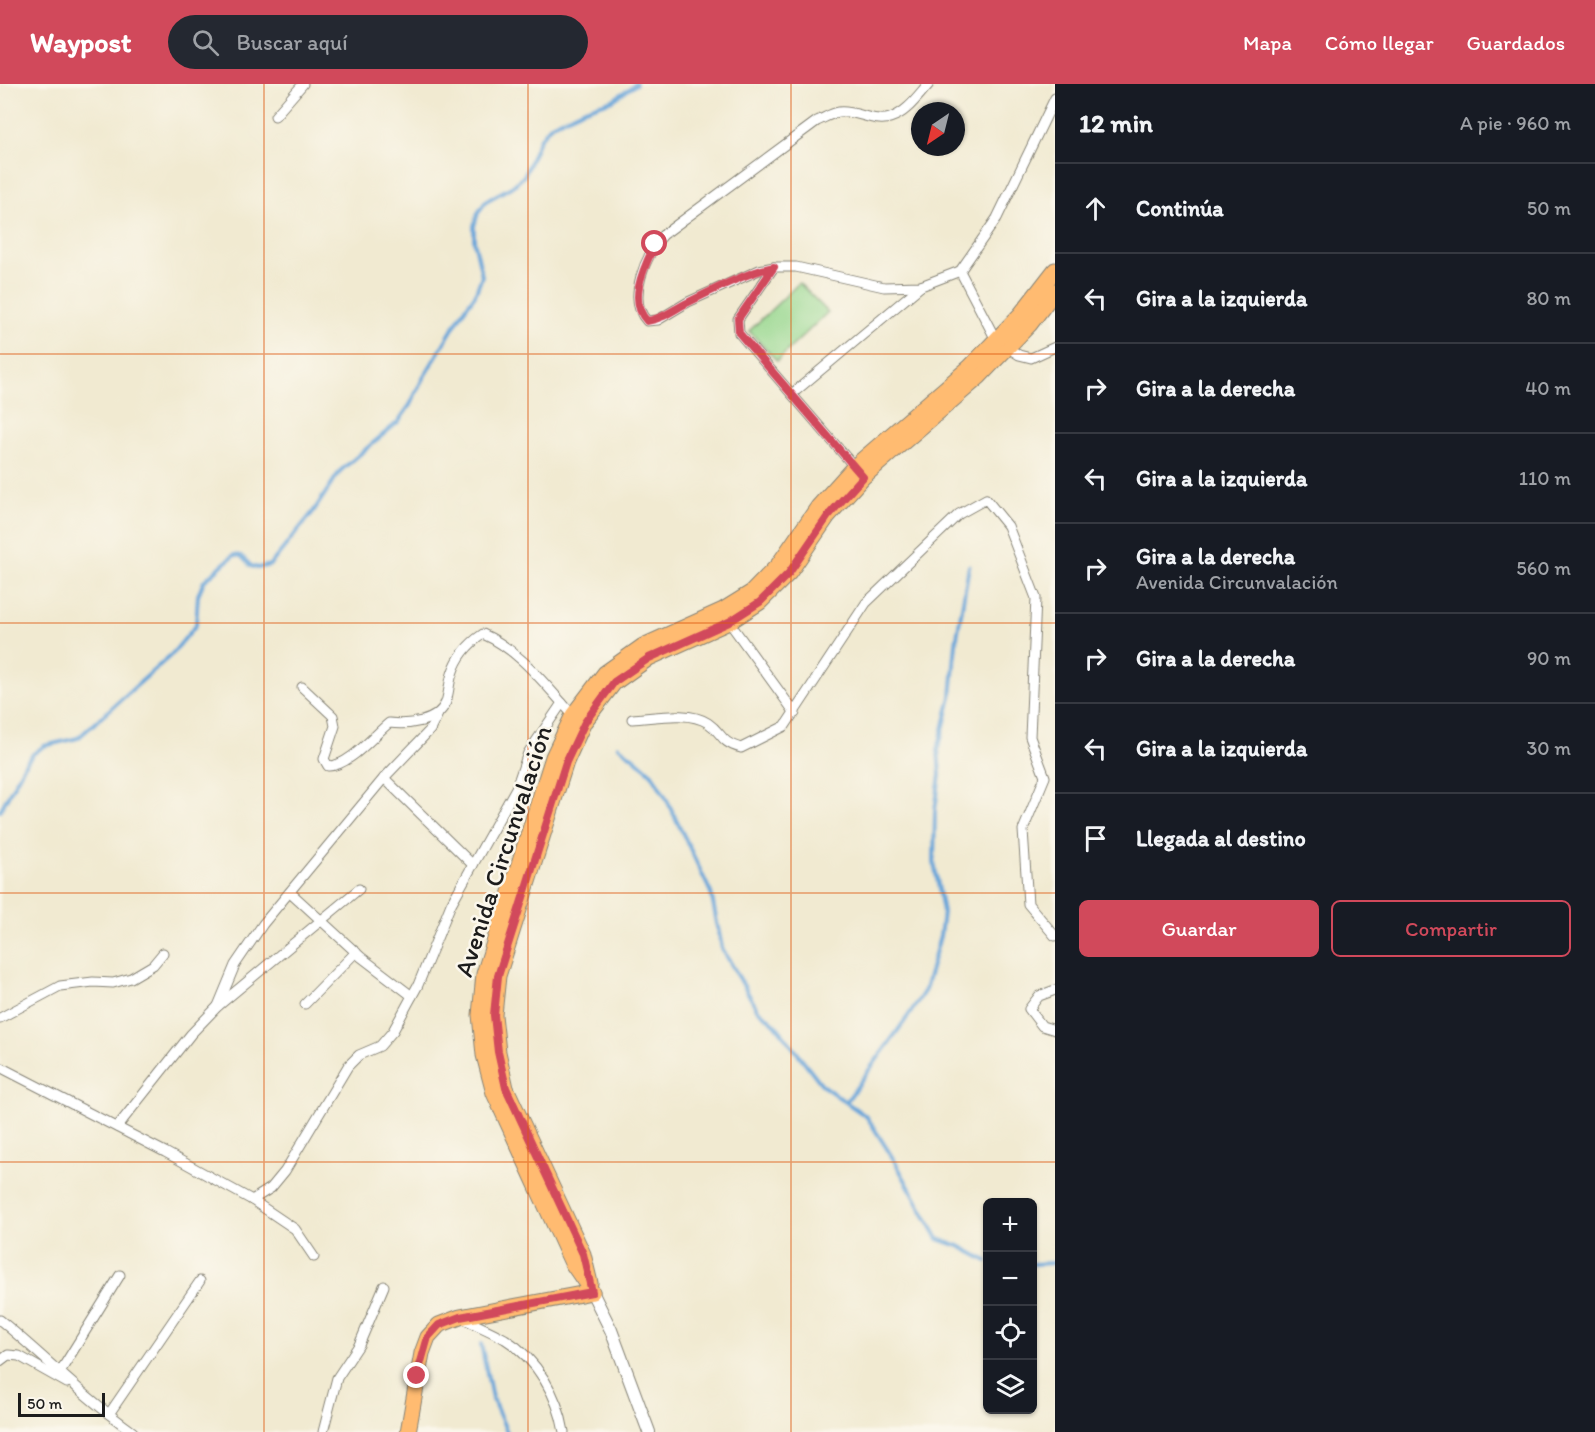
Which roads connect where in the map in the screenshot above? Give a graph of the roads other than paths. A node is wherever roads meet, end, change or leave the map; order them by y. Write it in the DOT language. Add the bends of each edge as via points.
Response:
graph roads {
  1 [pos="303,84"];
  2 [pos="929,84"];
  3 [pos="1055,98"];
  4 [pos="275,116"];
  5 [pos="774,267"];
  6 [pos="1055,270"];
  7 [pos="960,271"];
  8 [pos="921,286"];
  9 [pos="1055,291"];
  10 [pos="1002,343"];
  11 [pos="1055,347"];
  12 [pos="792,394"];
  13 [pos="859,472"];
  14 [pos="729,622"];
  15 [pos="302,687"];
  16 [pos="562,703"];
  17 [pos="795,713"];
  18 [pos="438,714"];
  19 [pos="573,715"];
  20 [pos="632,719"];
  21 [pos="384,778"];
  22 [pos="472,865"];
  23 [pos="359,889"];
  24 [pos="290,892"];
  25 [pos="321,920"];
  26 [pos="1055,936"];
  27 [pos="356,952"];
  28 [pos="163,953"];
  29 [pos="1055,990"];
  30 [pos="412,996"];
  31 [pos="305,1004"];
  32 [pos="218,1006"];
  33 [pos="0,1018"];
  34 [pos="1055,1030"];
  35 [pos="0,1067"];
  36 [pos="117,1127"];
  37 [pos="252,1200"];
  38 [pos="314,1257"];
  39 [pos="120,1275"];
  40 [pos="200,1281"];
  41 [pos="384,1286"];
  42 [pos="592,1292"];
  43 [pos="460,1317"];
  44 [pos="0,1320"];
  45 [pos="0,1361"];
  46 [pos="60,1372"];
  47 [pos="84,1394"];
  48 [pos="109,1413"];
  49 [pos="133,1432"];
  50 [pos="323,1432"];
  51 [pos="408,1432"];
  52 [pos="564,1432"];
  53 [pos="649,1432"];
  1 -- 4 [label="street"];
  2 -- 5 [label="street" via="907,108 891,118 838,112 818,121 663,235 646,264 637,295 640,315 647,321 658,320 759,270"];
  3 -- 7 [label="street" via="997,218"];
  5 -- 8 [label="street" via="796,267 884,286"];
  5 -- 12 [label="street" via="738,319 739,333"];
  6 -- 10 [label="main road, Avenida Circunvalación"];
  7 -- 8 [label="street"];
  7 -- 10 [label="street"];
  8 -- 12 [label="street"];
  9 -- 10 [label="main road, Avenida Circunvalación" via="1030,324"];
  10 -- 11 [label="street" via="1031,358"];
  10 -- 13 [label="main road, Avenida Circunvalación" via="980,377"];
  12 -- 13 [label="street"];
  13 -- 14 [label="main road, Avenida Circunvalación" via="789,573 760,602"];
  13 -- 19 [label="main road, Avenida Circunvalación" via="818,507 778,565 752,592 723,610 643,646 605,673"];
  14 -- 17 [label="street"];
  14 -- 42 [label="main road, Avenida Circunvalación" via="649,658 614,682 585,722 566,762 498,976 494,1015 506,1088 583,1254"];
  15 -- 18 [label="street" via="333,716 335,726 324,759 327,766 334,767 355,754 389,723 406,725"];
  16 -- 18 [label="street" via="520,658 483,634 461,654 452,673 446,703"];
  16 -- 19 [label="street"];
  16 -- 22 [label="street" via="528,753 516,788"];
  17 -- 20 [label="street" via="785,726 741,748 728,744 707,723 688,716"];
  17 -- 26 [label="street" via="866,603 959,514 986,499 1008,526 1036,598 1030,737 1045,777 1023,830 1028,904"];
  18 -- 21 [label="street" via="430,730"];
  19 -- 42 [label="main road, Avenida Circunvalación" via="553,757 484,974 480,1016 484,1055 494,1093 572,1263"];
  21 -- 22 [label="street"];
  21 -- 24 [label="street"];
  22 -- 30 [label="street"];
  23 -- 25 [label="street"];
  24 -- 25 [label="street"];
  24 -- 32 [label="street" via="236,965"];
  25 -- 27 [label="street"];
  25 -- 32 [label="street"];
  27 -- 30 [label="street"];
  27 -- 31 [label="street"];
  28 -- 33 [label="street" via="131,978 60,986"];
  29 -- 34 [label="street" via="1039,996 1029,1009 1042,1026"];
  30 -- 37 [label="street" via="380,1046 359,1055 348,1066 285,1171 271,1188"];
  32 -- 36 [label="street"];
  35 -- 36 [label="street"];
  36 -- 37 [label="street"];
  37 -- 38 [label="street" via="295,1229"];
  39 -- 46 [label="street"];
  40 -- 48 [label="street"];
  41 -- 50 [label="street" via="359,1345 337,1378"];
  42 -- 43 [label="main road"];
  42 -- 53 [label="street" via="611,1330"];
  43 -- 51 [label="main road" via="439,1325 428,1337"];
  43 -- 52 [label="street" via="505,1339 521,1352 549,1386 561,1412"];
  44 -- 46 [label="street"];
  45 -- 47 [label="street" via="8,1355 19,1356"];
  46 -- 47 [label="street"];
  47 -- 48 [label="street"];
  48 -- 49 [label="street"];
}
